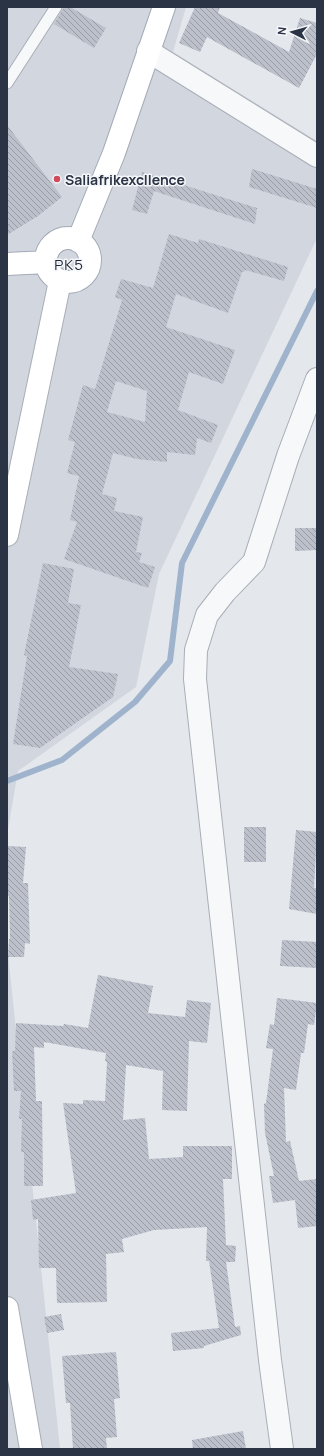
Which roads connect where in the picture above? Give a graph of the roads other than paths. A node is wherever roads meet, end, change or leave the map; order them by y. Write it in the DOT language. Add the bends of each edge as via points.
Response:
graph roads {
  1 [pos="56,7"];
  2 [pos="164,7"];
  3 [pos="148,51"];
  4 [pos="7,83"];
  5 [pos="317,156"];
  6 [pos="78,241"];
  7 [pos="47,262"];
  8 [pos="7,264"];
  9 [pos="60,281"];
  10 [pos="317,379"];
  11 [pos="7,535"];
  12 [pos="7,1308"];
  13 [pos="31,1449"];
  14 [pos="282,1449"];
  1 -- 4 [label="lane"];
  2 -- 3 [label="main road"];
  3 -- 5 [label="street"];
  3 -- 6 [label="main road" via="114,153"];
  6 -- 7 [label="main road" via="63,239 54,243 49,250"];
  6 -- 9 [label="main road" via="89,253 90,263 87,271 82,278 75,281"];
  7 -- 8 [label="main road"];
  7 -- 9 [label="main road" via="51,274"];
  9 -- 11 [label="main road"];
  10 -- 14 [label="street" via="285,463 254,562 207,615 196,650 195,672 270,1360"];
  12 -- 13 [label="main road"];
}
